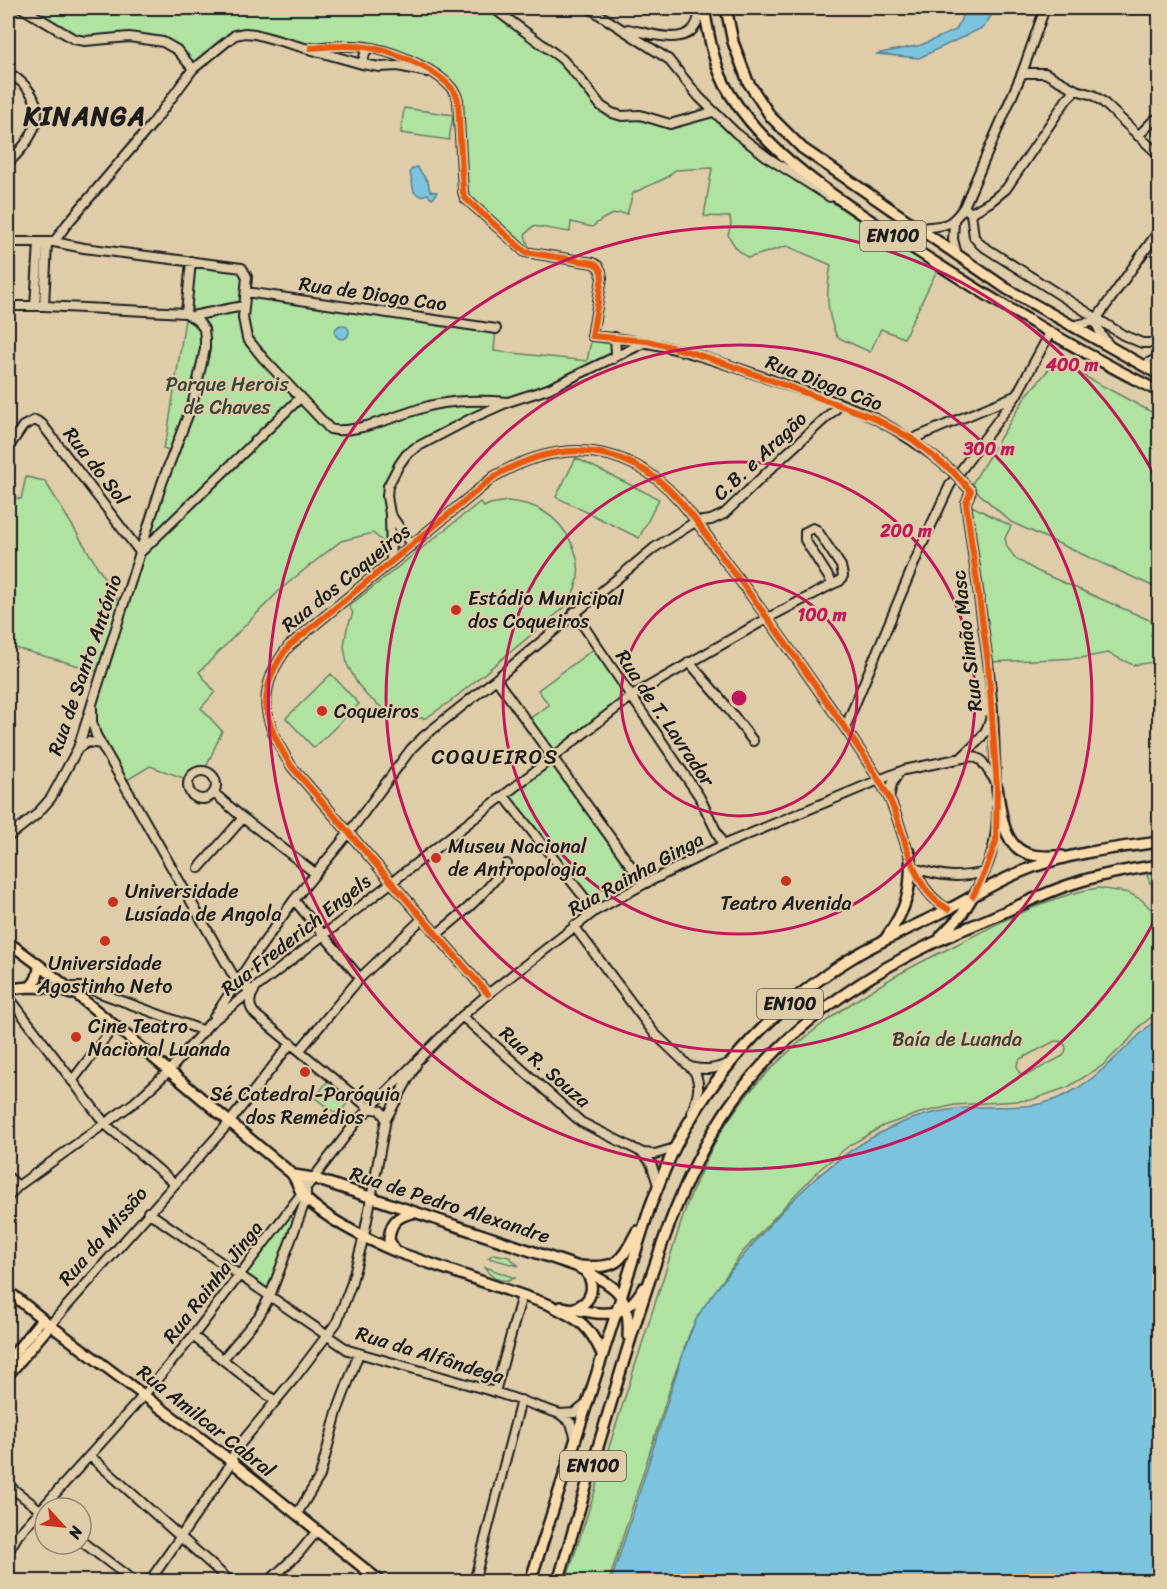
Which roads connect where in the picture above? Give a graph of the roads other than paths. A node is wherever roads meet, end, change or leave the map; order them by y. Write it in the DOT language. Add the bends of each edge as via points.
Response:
graph roads {
  1 [pos="22,8"];
  2 [pos="493,8"];
  3 [pos="589,8"];
  4 [pos="700,8"];
  5 [pos="704,8"];
  6 [pos="726,8"];
  7 [pos="1045,8"];
  8 [pos="623,28"];
  9 [pos="367,47"];
  10 [pos="311,48"];
  11 [pos="388,52"];
  12 [pos="362,64"];
  13 [pos="388,66"];
  14 [pos="193,69"];
  15 [pos="8,72"];
  16 [pos="432,72"];
  17 [pos="1022,73"];
  18 [pos="1076,90"];
  19 [pos="713,112"];
  20 [pos="1160,118"];
  21 [pos="1138,136"];
  22 [pos="1160,156"];
  23 [pos="8,163"];
  24 [pos="968,210"];
  25 [pos="860,214"];
  26 [pos="954,222"];
  27 [pos="920,228"];
  28 [pos="1160,228"];
  29 [pos="8,242"];
  30 [pos="47,243"];
  31 [pos="957,255"];
  32 [pos="191,261"];
  33 [pos="246,292"];
  34 [pos="8,306"];
  35 [pos="35,306"];
  36 [pos="44,306"];
  37 [pos="243,306"];
  38 [pos="189,314"];
  39 [pos="1096,319"];
  40 [pos="1071,326"];
  41 [pos="496,329"];
  42 [pos="1050,333"];
  43 [pos="615,337"];
  44 [pos="647,341"];
  45 [pos="1160,343"];
  46 [pos="1111,347"];
  47 [pos="1160,357"];
  48 [pos="613,359"];
  49 [pos="1144,365"];
  50 [pos="1160,375"];
  51 [pos="1160,392"];
  52 [pos="1016,396"];
  53 [pos="300,397"];
  54 [pos="508,402"];
  55 [pos="841,404"];
  56 [pos="912,439"];
  57 [pos="8,448"];
  58 [pos="971,492"];
  59 [pos="390,514"];
  60 [pos="696,522"];
  61 [pos="412,546"];
  62 [pos="141,552"];
  63 [pos="391,562"];
  64 [pos="833,584"];
  65 [pos="574,612"];
  66 [pos="768,618"];
  67 [pos="689,662"];
  68 [pos="495,680"];
  69 [pos="632,696"];
  70 [pos="92,701"];
  71 [pos="993,710"];
  72 [pos="844,728"];
  73 [pos="753,741"];
  74 [pos="101,744"];
  75 [pos="78,748"];
  76 [pos="553,757"];
  77 [pos="962,757"];
  78 [pos="899,772"];
  79 [pos="879,780"];
  80 [pos="997,784"];
  81 [pos="214,793"];
  82 [pos="504,796"];
  83 [pos="889,798"];
  84 [pos="243,818"];
  85 [pos="348,834"];
  86 [pos="8,837"];
  87 [pos="1160,842"];
  88 [pos="723,845"];
  89 [pos="910,853"];
  90 [pos="1073,856"];
  91 [pos="507,864"];
  92 [pos="1160,865"];
  93 [pos="199,868"];
  94 [pos="914,868"];
  95 [pos="985,872"];
  96 [pos="315,873"];
  97 [pos="391,882"];
  98 [pos="644,884"];
  99 [pos="973,896"];
  100 [pos="294,900"];
  101 [pos="948,909"];
  102 [pos="595,910"];
  103 [pos="962,914"];
  104 [pos="999,915"];
  105 [pos="423,918"];
  106 [pos="574,926"];
  107 [pos="437,934"];
  108 [pos="324,935"];
  109 [pos="884,940"];
  110 [pos="938,940"];
  111 [pos="8,942"];
  112 [pos="39,965"];
  113 [pos="360,978"];
  114 [pos="237,982"];
  115 [pos="30,987"];
  116 [pos="68,987"];
  117 [pos="256,987"];
  118 [pos="8,989"];
  119 [pos="488,994"];
  120 [pos="8,996"];
  121 [pos="82,998"];
  122 [pos="462,1016"];
  123 [pos="210,1023"];
  124 [pos="115,1025"];
  125 [pos="204,1030"];
  126 [pos="291,1043"];
  127 [pos="300,1050"];
  128 [pos="419,1058"];
  129 [pos="732,1062"];
  130 [pos="691,1067"];
  131 [pos="170,1070"];
  132 [pos="72,1081"];
  133 [pos="369,1108"];
  134 [pos="691,1118"];
  135 [pos="386,1119"];
  136 [pos="229,1123"];
  137 [pos="105,1125"];
  138 [pos="675,1148"];
  139 [pos="643,1154"];
  140 [pos="294,1175"];
  141 [pos="8,1177"];
  142 [pos="313,1179"];
  143 [pos="174,1183"];
  144 [pos="658,1185"];
  145 [pos="18,1186"];
  146 [pos="305,1194"];
  147 [pos="8,1197"];
  148 [pos="371,1199"];
  149 [pos="650,1207"];
  150 [pos="148,1212"];
  151 [pos="415,1213"];
  152 [pos="364,1236"];
  153 [pos="397,1252"];
  154 [pos="656,1261"];
  155 [pos="579,1267"];
  156 [pos="240,1276"];
  157 [pos="8,1291"];
  158 [pos="621,1294"];
  159 [pos="522,1295"];
  160 [pos="270,1296"];
  161 [pos="550,1305"];
  162 [pos="572,1308"];
  163 [pos="627,1309"];
  164 [pos="616,1313"];
  165 [pos="46,1322"];
  166 [pos="193,1336"];
  167 [pos="327,1336"];
  168 [pos="627,1351"];
  169 [pos="359,1353"];
  170 [pos="602,1354"];
  171 [pos="223,1359"];
  172 [pos="8,1360"];
  173 [pos="8,1375"];
  174 [pos="495,1392"];
  175 [pos="144,1395"];
  176 [pos="521,1400"];
  177 [pos="275,1401"];
  178 [pos="585,1405"];
  179 [pos="560,1414"];
  180 [pos="575,1436"];
  181 [pos="90,1456"];
  182 [pos="231,1462"];
  183 [pos="8,1485"];
  184 [pos="56,1496"];
  185 [pos="33,1504"];
  186 [pos="297,1514"];
  187 [pos="33,1521"];
  188 [pos="317,1530"];
  189 [pos="180,1537"];
  190 [pos="93,1550"];
  191 [pos="8,1552"];
  192 [pos="135,1581"];
  193 [pos="149,1581"];
  194 [pos="231,1581"];
  195 [pos="268,1581"];
  196 [pos="381,1581"];
  197 [pos="474,1581"];
  198 [pos="530,1581"];
  199 [pos="558,1581"];
  1 -- 14 [label="street" via="74,39 129,37 163,42 177,50"];
  2 -- 19 [label="street" via="562,59 601,106 612,113 640,115 670,124"];
  3 -- 8 [label="street"];
  4 -- 8 [label="street" via="697,24 683,37 668,38"];
  5 -- 25 [label="main road, EN100" via="716,64 729,93 751,123 780,153"];
  6 -- 27 [label="main road, EN100" via="741,67 780,128 813,156"];
  7 -- 17 [label="street"];
  8 -- 19 [label="street" via="668,59"];
  9 -- 10 [label="street"];
  9 -- 11 [label="street"];
  9 -- 12 [label="street"];
  10 -- 12 [label="street"];
  10 -- 14 [label="street" via="245,33 235,35"];
  11 -- 13 [label="street"];
  11 -- 16 [label="street"];
  12 -- 13 [label="street"];
  13 -- 16 [label="street"];
  14 -- 30 [label="street" via="153,123"];
  15 -- 23 [label="street" via="26,86 37,110 31,138"];
  16 -- 43 [label="street" via="453,90 458,100 465,198 525,252 598,266 602,278 592,336"];
  17 -- 18 [label="street" via="1045,73"];
  17 -- 24 [label="street"];
  18 -- 21 [label="street" via="1103,102"];
  18 -- 24 [label="street" via="1006,189 990,202"];
  19 -- 25 [label="street" via="770,159"];
  20 -- 21 [label="street"];
  21 -- 22 [label="street"];
  24 -- 26 [label="street"];
  24 -- 39 [label="street" via="979,243"];
  25 -- 42 [label="main road, EN100"];
  26 -- 27 [label="street"];
  26 -- 31 [label="street"];
  27 -- 31 [label="main road, EN100"];
  28 -- 39 [label="street"];
  29 -- 30 [label="street"];
  30 -- 32 [label="street"];
  30 -- 35 [label="street"];
  30 -- 36 [label="street"];
  31 -- 40 [label="main road, EN100"];
  32 -- 33 [label="street" via="242,268 247,277"];
  32 -- 38 [label="street"];
  33 -- 37 [label="street"];
  33 -- 41 [label="street, Rua de Diogo Cao"];
  34 -- 35 [label="street"];
  35 -- 36 [label="street"];
  36 -- 38 [label="street"];
  37 -- 38 [label="street"];
  37 -- 53 [label="street" via="247,338"];
  38 -- 62 [label="street, Rua de Santo António" via="204,329 205,349 193,402"];
  39 -- 40 [label="street"];
  39 -- 45 [label="street" via="1134,340"];
  39 -- 46 [label="street"];
  40 -- 46 [label="main road, EN100"];
  42 -- 51 [label="main road, EN100"];
  42 -- 52 [label="street"];
  43 -- 44 [label="street"];
  43 -- 48 [label="street"];
  44 -- 48 [label="street"];
  44 -- 55 [label="street, Rua Diogo Cão"];
  46 -- 49 [label="main road, EN100"];
  47 -- 49 [label="street"];
  48 -- 54 [label="street" via="548,389"];
  49 -- 50 [label="main road, EN100"];
  52 -- 56 [label="street"];
  52 -- 72 [label="street" via="950,485"];
  53 -- 54 [label="street" via="330,429 338,431 435,405"];
  53 -- 62 [label="street"];
  54 -- 59 [label="street" via="406,455 388,486"];
  55 -- 56 [label="street, Rua Diogo Cão"];
  55 -- 60 [label="street, C.B. e Aragão" via="724,514"];
  56 -- 58 [label="street, Rua Diogo Cão, bridge"];
  57 -- 62 [label="street, Rua do Sol" via="29,422 42,424"];
  58 -- 71 [label="street, Rua Simão Masc" via="966,503"];
  59 -- 61 [label="street"];
  59 -- 63 [label="street"];
  60 -- 61 [label="street, Rua dos Coqueiros" via="665,486 637,466 602,453 562,451 515,465 495,476"];
  60 -- 65 [label="street, C.B. e Aragão" via="654,548"];
  60 -- 66 [label="street, Rua dos Coqueiros"];
  61 -- 63 [label="street, Rua dos Coqueiros"];
  62 -- 70 [label="street, Rua de Santo António"];
  63 -- 85 [label="street, Rua dos Coqueiros" via="289,646 275,666 267,690 268,714 278,745"];
  64 -- 64 [label="street" via="842,579 843,569 817,530 810,528 805,532 805,540"];
  64 -- 66 [label="street, Rua Frederich Engels"];
  65 -- 68 [label="street, C.B. e Aragão"];
  65 -- 69 [label="street, Rua de T. Lavrador"];
  66 -- 67 [label="street, Rua Frederich Engels"];
  66 -- 72 [label="street, Rua dos Coqueiros"];
  67 -- 69 [label="street, Rua Frederich Engels"];
  67 -- 73 [label="street"];
  68 -- 76 [label="street"];
  68 -- 85 [label="street, C.B. e Aragão" via="411,749"];
  69 -- 76 [label="street, Rua Frederich Engels"];
  69 -- 88 [label="street, Rua de T. Lavrador" via="699,796"];
  70 -- 74 [label="street" via="92,722"];
  70 -- 75 [label="street, Rua de Santo António"];
  71 -- 77 [label="street" via="987,731"];
  71 -- 80 [label="street, Rua Simão Masc"];
  72 -- 79 [label="street, Rua dos Coqueiros"];
  74 -- 75 [label="street" via="88,742"];
  74 -- 114 [label="street"];
  75 -- 86 [label="street, Rua de Santo António" via="51,798"];
  76 -- 82 [label="street, Rua Frederich Engels"];
  76 -- 98 [label="street"];
  77 -- 78 [label="street, Rua Rainha Ginga"];
  77 -- 80 [label="street" via="981,760"];
  78 -- 79 [label="street, Rua Rainha Ginga"];
  78 -- 83 [label="street"];
  79 -- 83 [label="street, Rua dos Coqueiros"];
  79 -- 88 [label="street, Rua Rainha Ginga"];
  80 -- 90 [label="main road" via="1005,831 1018,850 1031,855"];
  80 -- 95 [label="street" via="996,841"];
  81 -- 84 [label="street"];
  82 -- 97 [label="street, Rua Frederich Engels"];
  82 -- 102 [label="street"];
  83 -- 89 [label="street"];
  84 -- 93 [label="street"];
  84 -- 96 [label="street"];
  85 -- 96 [label="street, C.B. e Aragão"];
  85 -- 97 [label="street, Rua dos Coqueiros"];
  87 -- 90 [label="main road, EN100"];
  88 -- 98 [label="street, Rua Rainha Ginga"];
  89 -- 94 [label="street"];
  89 -- 109 [label="main road" via="908,897 899,920"];
  90 -- 99 [label="main road, EN100" via="1018,873"];
  91 -- 107 [label="street" via="469,909"];
  92 -- 104 [label="main road, EN100" via="1075,883"];
  94 -- 95 [label="street" via="948,877"];
  94 -- 101 [label="street" via="931,897"];
  95 -- 99 [label="street"];
  96 -- 100 [label="street, C.B. e Aragão"];
  97 -- 105 [label="street, Rua dos Coqueiros"];
  97 -- 108 [label="street, Rua Frederich Engels"];
  98 -- 102 [label="street, Rua Rainha Ginga"];
  99 -- 101 [label="main road, EN100"];
  99 -- 103 [label="main road"];
  100 -- 108 [label="street"];
  100 -- 114 [label="street, C.B. e Aragão"];
  101 -- 103 [label="main road"];
  101 -- 109 [label="main road, EN100"];
  102 -- 106 [label="street, Rua Rainha Ginga"];
  103 -- 104 [label="main road"];
  103 -- 110 [label="main road"];
  104 -- 110 [label="main road, EN100"];
  105 -- 107 [label="street, Rua dos Coqueiros"];
  105 -- 113 [label="street"];
  106 -- 119 [label="street, Rua Rainha Ginga"];
  106 -- 130 [label="street" via="654,1033"];
  107 -- 119 [label="street, Rua dos Coqueiros"];
  108 -- 113 [label="street"];
  108 -- 117 [label="street, Rua Frederich Engels"];
  109 -- 129 [label="main road, EN100" via="805,991"];
  110 -- 154 [label="main road, EN100" via="844,994 791,1037 760,1069 731,1104 706,1144 684,1187"];
  111 -- 112 [label="main road"];
  112 -- 115 [label="main road" via="37,979"];
  112 -- 116 [label="main road"];
  113 -- 127 [label="street"];
  114 -- 117 [label="street" via="249,989"];
  114 -- 123 [label="street, C.B. e Aragão"];
  115 -- 118 [label="main road"];
  115 -- 121 [label="main road" via="55,988"];
  116 -- 121 [label="main road"];
  116 -- 125 [label="street" via="84,987"];
  117 -- 123 [label="street, Rua Frederich Engels"];
  117 -- 126 [label="street" via="250,999 253,1012"];
  119 -- 122 [label="street, Rua Rainha Ginga"];
  120 -- 132 [label="street"];
  121 -- 124 [label="main road"];
  122 -- 128 [label="street, Rua Rainha Ginga"];
  122 -- 139 [label="street, Rua R. Souza" via="574,1117"];
  123 -- 125 [label="street, Rua Frederich Engels"];
  124 -- 131 [label="main road"];
  124 -- 132 [label="street"];
  125 -- 131 [label="street, Rua Frederich Engels"];
  126 -- 127 [label="street"];
  126 -- 136 [label="street, Rua da Missão"];
  127 -- 133 [label="street"];
  128 -- 133 [label="street, Rua Rainha Ginga"];
  128 -- 135 [label="street"];
  129 -- 130 [label="street" via="714,1069"];
  129 -- 134 [label="main road, EN100"];
  130 -- 134 [label="street" via="699,1089"];
  131 -- 136 [label="main road"];
  131 -- 137 [label="street, Rua Frederich Engels"];
  132 -- 137 [label="street"];
  133 -- 135 [label="street" via="380,1110"];
  133 -- 142 [label="street, Rua Rainha Ginga"];
  134 -- 138 [label="main road, EN100"];
  135 -- 148 [label="street"];
  136 -- 140 [label="main road"];
  136 -- 143 [label="street, Rua da Missão"];
  137 -- 143 [label="street"];
  137 -- 145 [label="street, Rua Frederich Engels"];
  138 -- 139 [label="street"];
  138 -- 144 [label="main road, EN100"];
  139 -- 144 [label="street" via="651,1162"];
  140 -- 142 [label="main road, Rua de Pedro Alexandre"];
  140 -- 146 [label="main road"];
  141 -- 145 [label="street"];
  142 -- 146 [label="street, Rua Rainha Ginga"];
  142 -- 148 [label="main road, Rua de Pedro Alexandre"];
  143 -- 150 [label="street, Rua da Missão"];
  144 -- 149 [label="main road, EN100"];
  145 -- 147 [label="street, Rua Frederich Engels"];
  146 -- 152 [label="main road" via="322,1212"];
  146 -- 156 [label="street, Rua Rainha Jinga"];
  146 -- 160 [label="street"];
  148 -- 151 [label="main road, Rua de Pedro Alexandre"];
  148 -- 152 [label="street"];
  149 -- 155 [label="main road" via="619,1261 603,1268"];
  149 -- 158 [label="main road, EN100"];
  150 -- 156 [label="street, Rua da Alfândega"];
  150 -- 165 [label="street, Rua da Missão"];
  151 -- 153 [label="main road" via="402,1216 391,1226 389,1240"];
  151 -- 155 [label="main road, Rua de Pedro Alexandre"];
  152 -- 153 [label="main road"];
  152 -- 167 [label="street" via="341,1312"];
  153 -- 159 [label="main road"];
  154 -- 163 [label="main road" via="642,1290"];
  154 -- 168 [label="main road, EN100"];
  155 -- 158 [label="main road"];
  155 -- 162 [label="main road" via="591,1280 591,1293 584,1304"];
  156 -- 160 [label="street, Rua da Alfândega"];
  156 -- 166 [label="street, Rua Rainha Jinga"];
  157 -- 165 [label="main road, Rua Amilcar Cabral"];
  158 -- 163 [label="main road"];
  158 -- 164 [label="main road, EN100"];
  159 -- 161 [label="main road"];
  159 -- 174 [label="street"];
  160 -- 167 [label="street, Rua da Alfândega"];
  160 -- 171 [label="street" via="259,1316"];
  161 -- 162 [label="main road"];
  161 -- 170 [label="main road" via="584,1323"];
  162 -- 164 [label="main road"];
  163 -- 164 [label="main road"];
  163 -- 168 [label="main road"];
  164 -- 170 [label="main road, EN100"];
  165 -- 172 [label="main road, Rua da Missão"];
  165 -- 173 [label="main road, Rua da Missão"];
  165 -- 175 [label="main road, Rua Amilcar Cabral"];
  166 -- 171 [label="street"];
  166 -- 175 [label="street, Rua Rainha Jinga"];
  167 -- 169 [label="street, Rua da Alfândega"];
  167 -- 177 [label="street"];
  168 -- 199 [label="main road, EN100"];
  169 -- 174 [label="street, Rua da Alfândega"];
  169 -- 186 [label="street" via="337,1412 320,1476"];
  170 -- 178 [label="main road, EN100"];
  171 -- 177 [label="street"];
  174 -- 176 [label="street, Rua da Alfândega"];
  175 -- 181 [label="street, Rua Rainha Jinga"];
  175 -- 182 [label="main road, Rua Amilcar Cabral"];
  176 -- 179 [label="street, Rua da Alfândega"];
  176 -- 197 [label="street"];
  177 -- 182 [label="street" via="237,1448"];
  178 -- 179 [label="street" via="575,1413"];
  178 -- 180 [label="main road, EN100"];
  179 -- 180 [label="street" via="571,1423"];
  180 -- 198 [label="main road, EN100"];
  181 -- 184 [label="street, Rua Rainha Jinga"];
  181 -- 189 [label="street"];
  182 -- 186 [label="main road, Rua Amilcar Cabral"];
  182 -- 189 [label="street"];
  183 -- 185 [label="street"];
  186 -- 188 [label="main road, Rua Amilcar Cabral"];
  187 -- 191 [label="street, Rua Rainha Jinga"];
  188 -- 195 [label="street"];
  188 -- 196 [label="main road, Rua Amilcar Cabral"];
  189 -- 193 [label="street"];
  189 -- 194 [label="street"];
  190 -- 192 [label="street"];
}
